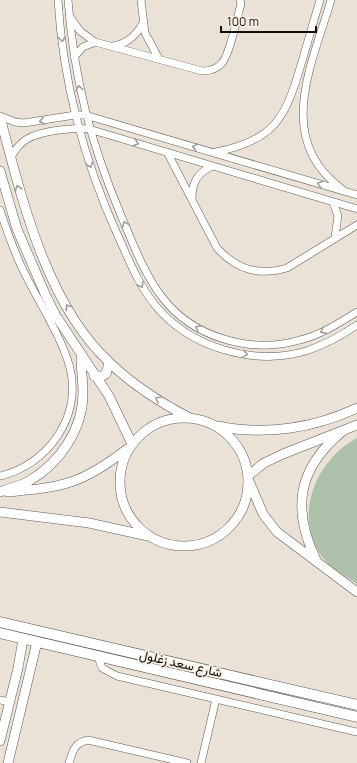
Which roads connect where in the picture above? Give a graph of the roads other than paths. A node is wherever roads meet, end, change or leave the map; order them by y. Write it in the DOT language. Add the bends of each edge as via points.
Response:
graph roads {
  1 [pos="58,0"];
  2 [pos="68,0"];
  3 [pos="141,0"];
  4 [pos="240,0"];
  5 [pos="320,0"];
  6 [pos="331,0"];
  7 [pos="69,15"];
  8 [pos="143,23"];
  9 [pos="95,42"];
  10 [pos="109,46"];
  11 [pos="74,58"];
  12 [pos="159,59"];
  13 [pos="74,114"];
  14 [pos="85,115"];
  15 [pos="0,117"];
  16 [pos="78,128"];
  17 [pos="89,129"];
  18 [pos="167,152"];
  19 [pos="215,152"];
  20 [pos="11,157"];
  21 [pos="250,163"];
  22 [pos="212,166"];
  23 [pos="0,171"];
  24 [pos="246,176"];
  25 [pos="347,192"];
  26 [pos="357,195"];
  27 [pos="192,198"];
  28 [pos="333,202"];
  29 [pos="357,209"];
  30 [pos="0,210"];
  31 [pos="357,225"];
  32 [pos="336,237"];
  33 [pos="143,265"];
  34 [pos="133,270"];
  35 [pos="357,312"];
  36 [pos="357,325"];
  37 [pos="286,344"];
  38 [pos="81,354"];
  39 [pos="288,354"];
  40 [pos="109,363"];
  41 [pos="94,376"];
  42 [pos="357,408"];
  43 [pos="192,418"];
  44 [pos="357,425"];
  45 [pos="215,426"];
  46 [pos="344,430"];
  47 [pos="131,445"];
  48 [pos="0,476"];
  49 [pos="248,478"];
  50 [pos="0,492"];
  51 [pos="0,512"];
  52 [pos="152,537"];
  53 [pos="318,563"];
  54 [pos="357,592"];
  55 [pos="0,622"];
  56 [pos="0,633"];
  57 [pos="22,639"];
  58 [pos="37,642"];
  59 [pos="98,657"];
  60 [pos="18,668"];
  61 [pos="204,670"];
  62 [pos="30,671"];
  63 [pos="201,681"];
  64 [pos="216,699"];
  65 [pos="357,699"];
  66 [pos="0,700"];
  67 [pos="10,702"];
  68 [pos="347,702"];
  69 [pos="357,705"];
  70 [pos="357,717"];
  71 [pos="357,732"];
  72 [pos="0,742"];
  73 [pos="8,763"];
  74 [pos="70,763"];
  75 [pos="187,763"];
  76 [pos="201,763"];
  1 -- 13 [label="street, one-way"];
  2 -- 7 [label="street"];
  3 -- 8 [label="street"];
  4 -- 12 [label="street" via="225,59 216,68 202,71"];
  5 -- 19 [label="street" via="294,89 284,111 274,125 260,137 239,147"];
  6 -- 25 [label="street" via="304,92 302,115 305,138 314,160 329,178"];
  7 -- 9 [label="street" via="80,31"];
  7 -- 11 [label="street"];
  8 -- 10 [label="street" via="126,42"];
  8 -- 12 [label="street" via="149,42"];
  9 -- 10 [label="street"];
  9 -- 11 [label="street" via="83,47"];
  10 -- 12 [label="street"];
  14 -- 11 [label="street, one-way"];
  13 -- 14 [label="street"];
  13 -- 15 [label="street, one-way" via="24,123"];
  13 -- 16 [label="street"];
  14 -- 17 [label="street"];
  19 -- 14 [label="street, one-way"];
  15 -- 20 [label="street"];
  16 -- 17 [label="street"];
  16 -- 20 [label="street" via="35,135 20,144"];
  16 -- 34 [label="street, one-way" via="95,182"];
  17 -- 18 [label="street, one-way"];
  33 -- 17 [label="street, one-way" via="106,180"];
  18 -- 22 [label="street"];
  18 -- 27 [label="street"];
  19 -- 21 [label="street"];
  40 -- 20 [label="street, one-way" via="82,330 56,285 29,222"];
  21 -- 24 [label="street"];
  25 -- 21 [label="street, one-way"];
  22 -- 24 [label="street"];
  22 -- 27 [label="street" via="199,174 194,181"];
  23 -- 38 [label="street" via="17,229 36,276 56,316"];
  24 -- 28 [label="street"];
  25 -- 26 [label="street"];
  27 -- 32 [label="street" via="217,248 226,258 248,270 268,272 287,268"];
  28 -- 29 [label="street"];
  28 -- 32 [label="street" via="338,216"];
  30 -- 48 [label="street" via="19,262 66,356 72,385 68,416 53,444 27,467"];
  31 -- 32 [label="street"];
  33 -- 34 [label="street"];
  37 -- 33 [label="street, one-way" via="246,344 227,340 203,330 176,312 163,298"];
  34 -- 39 [label="street, one-way" via="156,306 170,320 193,336 225,350 246,355"];
  35 -- 37 [label="street, one-way" via="318,334"];
  36 -- 39 [label="street" via="322,345"];
  37 -- 39 [label="street"];
  38 -- 41 [label="street"];
  38 -- 50 [label="street" via="83,394 75,432 55,461 42,472 28,482"];
  40 -- 41 [label="street" via="106,374"];
  43 -- 40 [label="street, one-way" via="152,396"];
  41 -- 47 [label="street" via="118,412"];
  42 -- 45 [label="street" via="314,424 293,428 251,431"];
  43 -- 45 [label="street"];
  43 -- 47 [label="street" via="178,418 150,427"];
  44 -- 46 [label="street"];
  45 -- 49 [label="street" via="238,447"];
  46 -- 49 [label="street" via="264,462"];
  46 -- 53 [label="street" via="322,451 303,492 303,522"];
  47 -- 50 [label="street" via="100,470 69,484 52,488"];
  47 -- 52 [label="street" via="120,474 122,499 134,521"];
  49 -- 52 [label="street" via="246,499 236,520 219,535 186,545 170,544"];
  49 -- 53 [label="street" via="270,523 285,539"];
  51 -- 52 [label="street" via="89,523"];
  53 -- 54 [label="street"];
  55 -- 61 [label="main road, شارع سعد زغلول"];
  56 -- 57 [label="main road, شارع سعد زغلول"];
  57 -- 58 [label="main road, شارع سعد زغلول"];
  57 -- 60 [label="street"];
  58 -- 59 [label="main road, شارع سعد زغلول"];
  58 -- 62 [label="street"];
  59 -- 63 [label="main road, شارع سعد زغلول"];
  59 -- 64 [label="street" via="102,668 109,673"];
  60 -- 62 [label="street"];
  60 -- 67 [label="street"];
  61 -- 63 [label="main road"];
  61 -- 68 [label="main road, شارع سعد زغلول"];
  62 -- 73 [label="street"];
  63 -- 70 [label="main road, شارع سعد زغلول"];
  64 -- 71 [label="street"];
  64 -- 76 [label="street"];
  65 -- 68 [label="street"];
  66 -- 67 [label="street"];
  67 -- 72 [label="street"];
  68 -- 69 [label="main road, شارع سعد زغلول"];
  74 -- 75 [label="street" via="73,748 88,740"];
}
